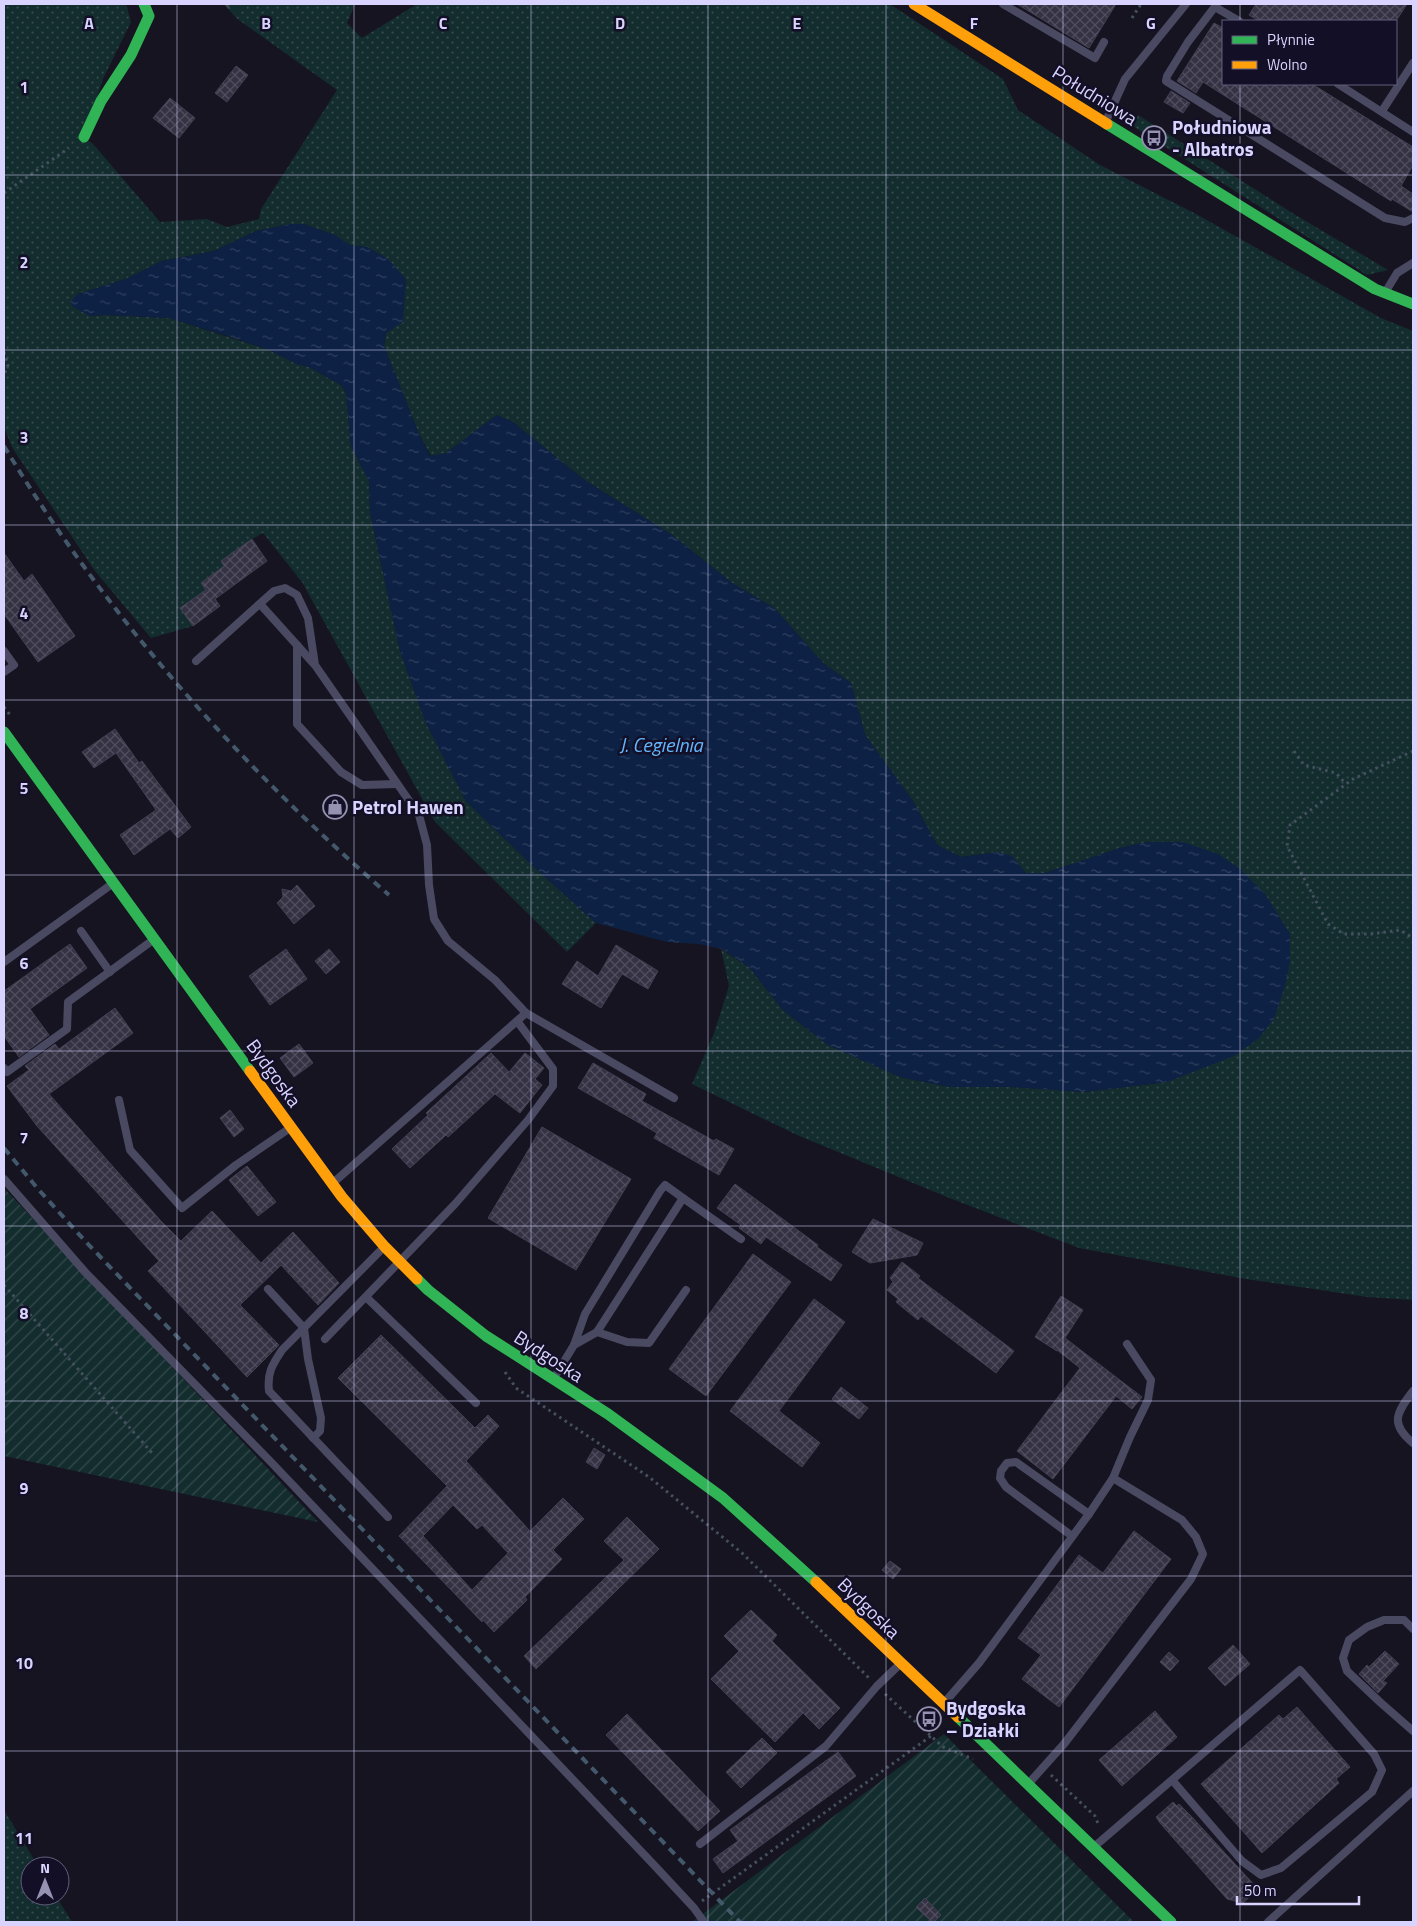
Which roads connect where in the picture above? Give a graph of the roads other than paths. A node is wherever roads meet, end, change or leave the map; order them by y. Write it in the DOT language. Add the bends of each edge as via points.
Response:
graph roads {
  1 [pos="144,4"];
  2 [pos="914,4"];
  3 [pos="1003,4"];
  4 [pos="1186,4"];
  5 [pos="1216,5"];
  6 [pos="1238,20"];
  7 [pos="1104,42"];
  8 [pos="1413,63"];
  9 [pos="1340,85"];
  10 [pos="1382,112"];
  11 [pos="1106,122"];
  12 [pos="1413,132"];
  13 [pos="84,137"];
  14 [pos="1413,218"];
  15 [pos="1413,263"];
  16 [pos="1385,293"];
  17 [pos="1413,304"];
  18 [pos="260,604"];
  19 [pos="297,645"];
  20 [pos="4,651"];
  21 [pos="196,661"];
  22 [pos="315,665"];
  23 [pos="4,672"];
  24 [pos="4,732"];
  25 [pos="397,784"];
  26 [pos="114,882"];
  27 [pos="81,931"];
  28 [pos="155,939"];
  29 [pos="4,962"];
  30 [pos="110,972"];
  31 [pos="526,1013"];
  32 [pos="517,1021"];
  33 [pos="4,1068"];
  34 [pos="674,1098"];
  35 [pos="119,1100"];
  36 [pos="292,1127"];
  37 [pos="4,1179"];
  38 [pos="332,1184"];
  39 [pos="683,1198"];
  40 [pos="741,1239"];
  41 [pos="385,1247"];
  42 [pos="400,1262"];
  43 [pos="268,1289"];
  44 [pos="686,1290"];
  45 [pos="366,1297"];
  46 [pos="304,1328"];
  47 [pos="597,1332"];
  48 [pos="325,1339"];
  49 [pos="1127,1344"];
  50 [pos="574,1345"];
  51 [pos="553,1379"];
  52 [pos="1413,1391"];
  53 [pos="476,1403"];
  54 [pos="313,1438"];
  55 [pos="1413,1443"];
  56 [pos="1113,1478"];
  57 [pos="1089,1514"];
  58 [pos="388,1517"];
  59 [pos="1072,1536"];
  60 [pos="1413,1629"];
  61 [pos="901,1663"];
  62 [pos="944,1703"];
  63 [pos="1413,1731"];
  64 [pos="1172,1780"];
  65 [pos="1028,1784"];
  66 [pos="1413,1791"];
  67 [pos="700,1844"];
  68 [pos="1094,1848"];
  69 [pos="704,1922"];
  70 [pos="1171,1922"];
  71 [pos="1268,1922"];
  1 -- 13 [label="street" via="149,16 131,55 101,101"];
  2 -- 11 [label="street, Południowa"];
  3 -- 7 [label="lane" via="1095,58"];
  4 -- 11 [label="lane" via="1125,79"];
  5 -- 6 [label="lane"];
  5 -- 14 [label="lane" via="1188,42 1166,81 1385,218 1405,222"];
  8 -- 10 [label="lane"];
  9 -- 10 [label="lane"];
  10 -- 12 [label="lane"];
  11 -- 16 [label="street, Południowa"];
  15 -- 16 [label="lane" via="1397,273"];
  16 -- 17 [label="street, Południowa"];
  18 -- 19 [label="lane"];
  18 -- 21 [label="lane"];
  18 -- 22 [label="lane" via="274,591 285,588 297,594 308,618"];
  19 -- 22 [label="lane"];
  19 -- 25 [label="lane" via="297,724 341,772 362,786"];
  20 -- 23 [label="lane" via="14,665"];
  22 -- 25 [label="lane"];
  24 -- 26 [label="street, Bydgoska"];
  25 -- 31 [label="lane" via="419,814 427,846 434,919 448,941 495,980"];
  26 -- 28 [label="street, Bydgoska"];
  26 -- 29 [label="lane"];
  27 -- 30 [label="lane"];
  28 -- 30 [label="lane"];
  28 -- 36 [label="street, Bydgoska"];
  30 -- 33 [label="lane" via="68,1002 66,1029 7,1072"];
  31 -- 32 [label="lane"];
  31 -- 34 [label="lane"];
  32 -- 38 [label="lane"];
  32 -- 42 [label="lane" via="554,1069 554,1086 455,1204"];
  35 -- 36 [label="lane" via="130,1150 182,1208 236,1165"];
  36 -- 38 [label="street, Bydgoska"];
  37 -- 69 [label="lane" via="85,1272 269,1460"];
  38 -- 41 [label="street, Bydgoska"];
  39 -- 40 [label="lane"];
  39 -- 47 [label="lane"];
  39 -- 50 [label="lane" via="666,1185 660,1191 585,1314"];
  41 -- 42 [label="street, Bydgoska"];
  41 -- 46 [label="lane"];
  42 -- 45 [label="lane"];
  42 -- 51 [label="street, Bydgoska" via="428,1290 486,1336"];
  43 -- 46 [label="lane"];
  44 -- 47 [label="lane" via="648,1344 627,1342"];
  45 -- 48 [label="lane"];
  45 -- 53 [label="lane"];
  46 -- 54 [label="lane" via="321,1418 320,1431"];
  46 -- 54 [label="lane" via="282,1350 268,1379 269,1391"];
  47 -- 50 [label="lane"];
  49 -- 56 [label="lane" via="1151,1380 1148,1400"];
  50 -- 51 [label="lane"];
  51 -- 61 [label="street, Bydgoska" via="608,1414 724,1498"];
  52 -- 55 [label="lane" via="1400,1408 1398,1426"];
  54 -- 58 [label="lane"];
  56 -- 57 [label="lane"];
  56 -- 65 [label="lane" via="1182,1520 1196,1537 1203,1554 1191,1579 1064,1744"];
  57 -- 59 [label="lane"];
  57 -- 59 [label="lane" via="1016,1462 1007,1463 1000,1478 1006,1487"];
  59 -- 62 [label="lane" via="979,1663"];
  60 -- 63 [label="lane" via="1404,1620 1384,1620 1367,1627 1349,1640 1343,1658 1347,1671"];
  61 -- 62 [label="street, Bydgoska"];
  61 -- 67 [label="lane" via="826,1746"];
  62 -- 65 [label="street, Bydgoska"];
  64 -- 64 [label="lane" via="1300,1670 1374,1754 1382,1770 1372,1792 1281,1868 1261,1875 1242,1861"];
  64 -- 68 [label="lane"];
  65 -- 68 [label="street, Bydgoska"];
  66 -- 71 [label="lane"];
  68 -- 70 [label="street, Bydgoska"];
}
